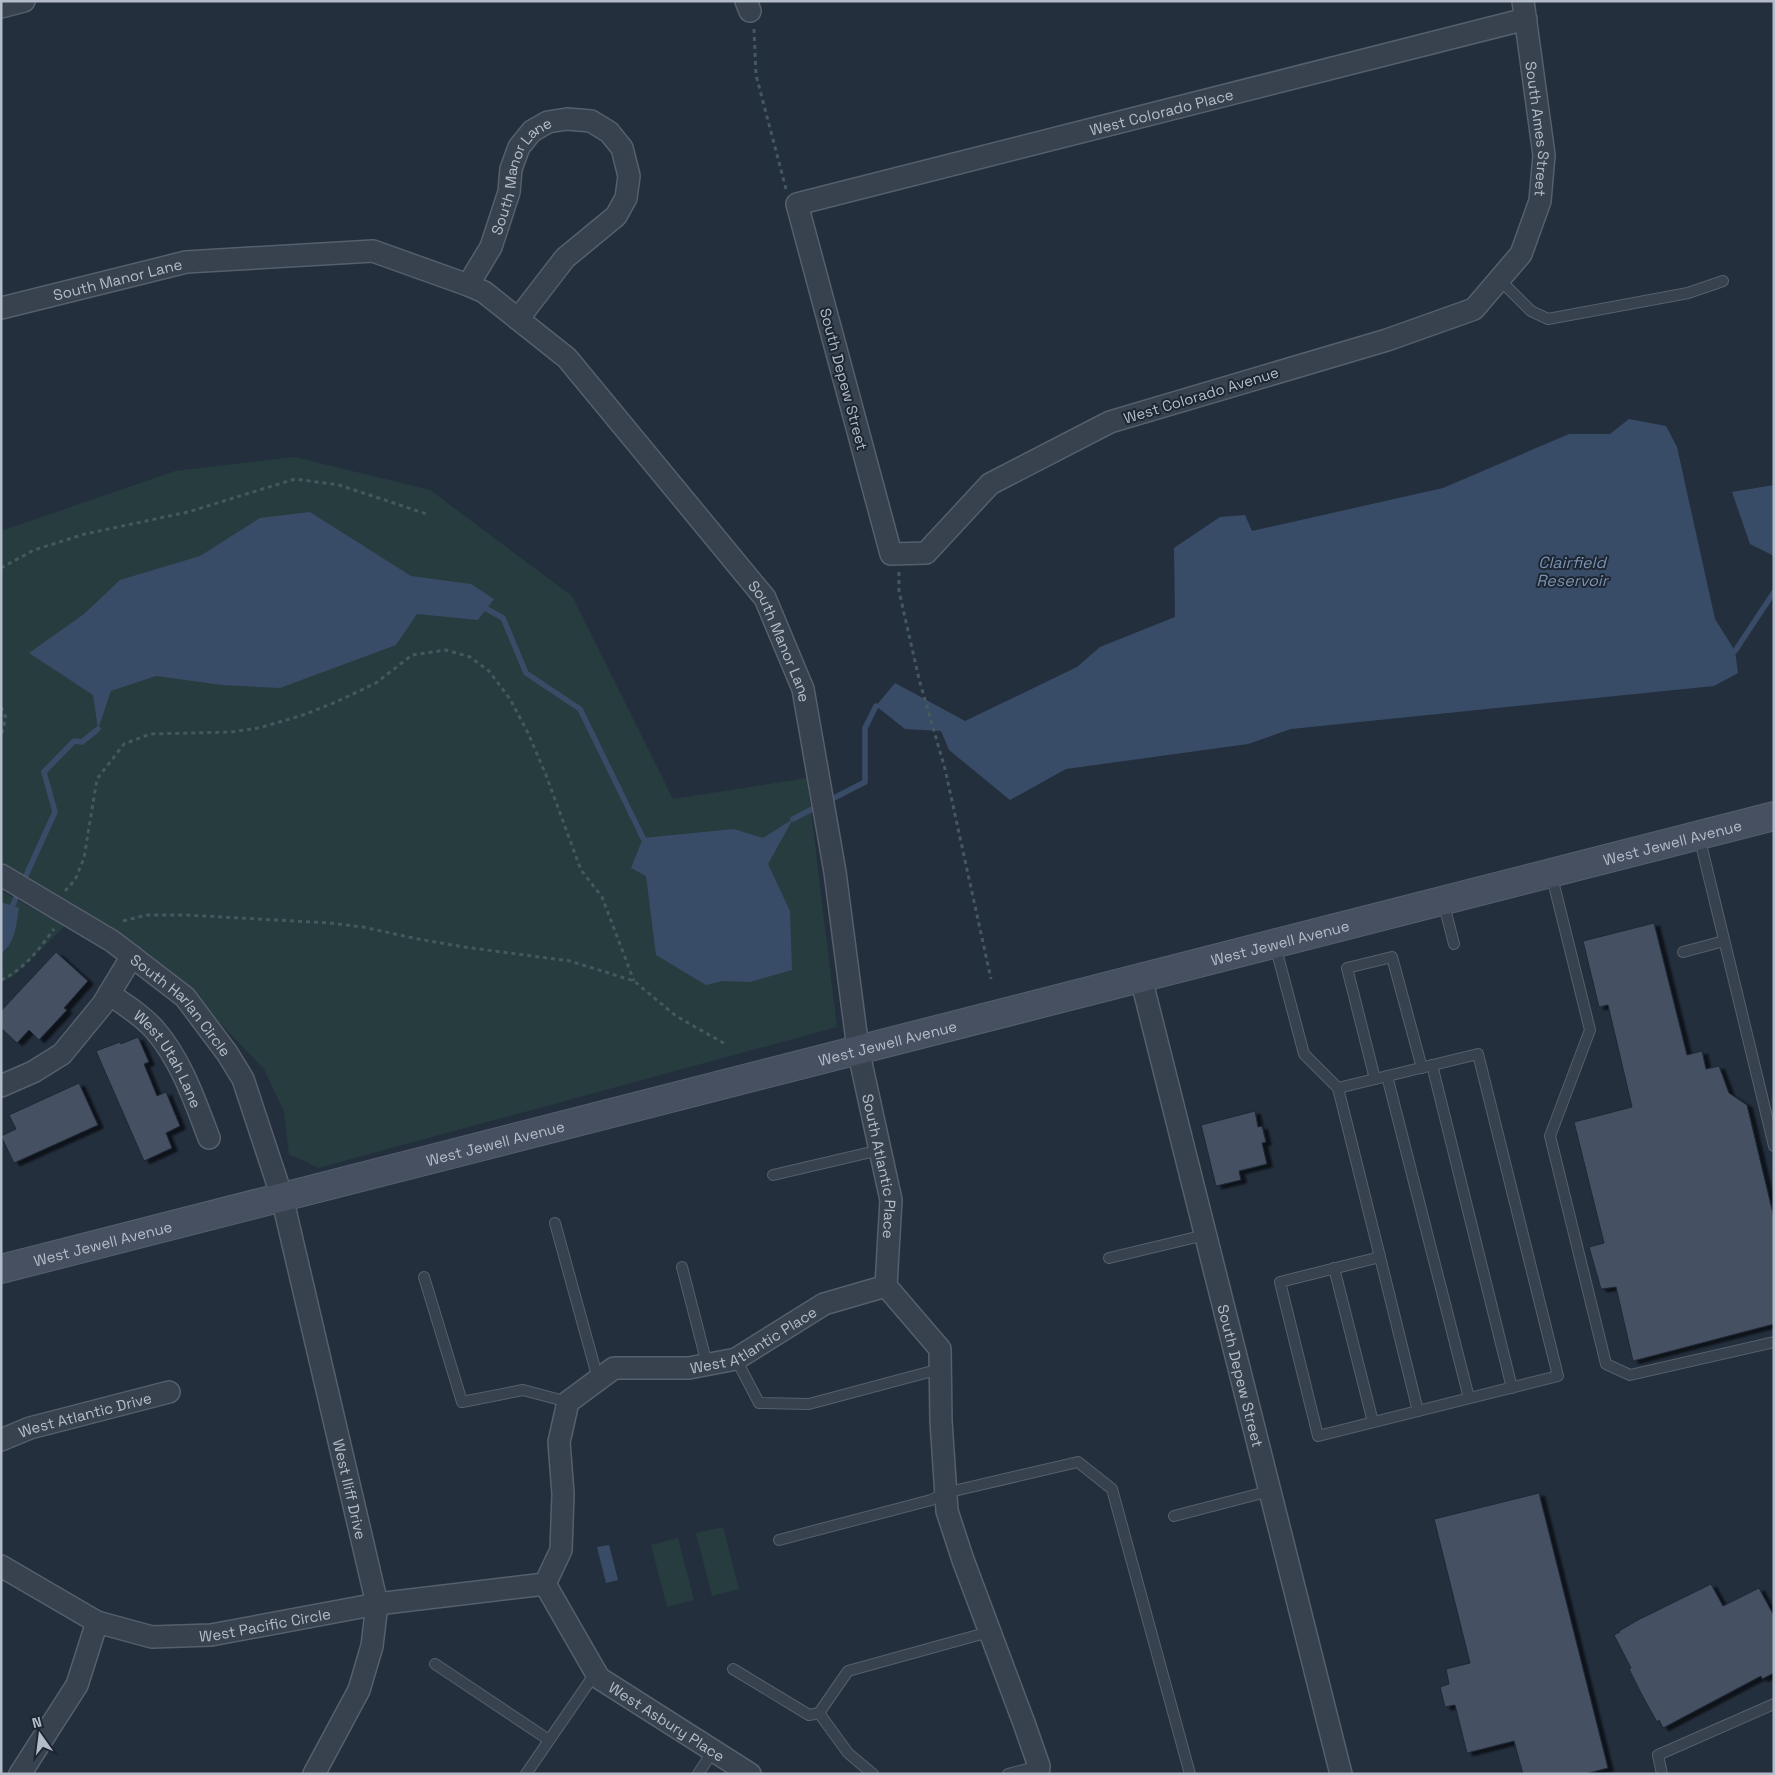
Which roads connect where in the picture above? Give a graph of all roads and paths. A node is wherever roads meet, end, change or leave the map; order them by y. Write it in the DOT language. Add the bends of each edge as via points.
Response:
graph roads {
  1 [pos="24,1"];
  2 [pos="748,6"];
  3 [pos="1,7"];
  4 [pos="1525,10"];
  5 [pos="797,204"];
  6 [pos="1521,254"];
  7 [pos="1499,280"];
  8 [pos="1723,281"];
  9 [pos="468,285"];
  10 [pos="1,308"];
  11 [pos="518,319"];
  12 [pos="427,514"];
  13 [pos="895,554"];
  14 [pos="1,568"];
  15 [pos="1,707"];
  16 [pos="1,736"];
  17 [pos="1774,816"];
  18 [pos="1698,835"];
  19 [pos="1551,873"];
  20 [pos="1,875"];
  21 [pos="1443,901"];
  22 [pos="58,909"];
  23 [pos="123,921"];
  24 [pos="1724,941"];
  25 [pos="1274,944"];
  26 [pos="1454,944"];
  27 [pos="1683,952"];
  28 [pos="132,956"];
  29 [pos="1141,978"];
  30 [pos="991,979"];
  31 [pos="1,980"];
  32 [pos="634,981"];
  33 [pos="109,994"];
  34 [pos="727,1045"];
  35 [pos="858,1049"];
  36 [pos="1427,1066"];
  37 [pos="1387,1076"];
  38 [pos="1376,1079"];
  39 [pos="1,1086"];
  40 [pos="1338,1088"];
  41 [pos="209,1138"];
  42 [pos="1774,1146"];
  43 [pos="880,1150"];
  44 [pos="772,1175"];
  45 [pos="282,1198"];
  46 [pos="555,1222"];
  47 [pos="1206,1235"];
  48 [pos="1380,1257"];
  49 [pos="1109,1258"];
  50 [pos="682,1266"];
  51 [pos="1334,1268"];
  52 [pos="1,1269"];
  53 [pos="424,1277"];
  54 [pos="886,1286"];
  55 [pos="1774,1342"];
  56 [pos="736,1358"];
  57 [pos="707,1364"];
  58 [pos="940,1369"];
  59 [pos="598,1379"];
  60 [pos="1512,1388"];
  61 [pos="169,1392"];
  62 [pos="1469,1398"];
  63 [pos="568,1402"];
  64 [pos="1418,1411"];
  65 [pos="1373,1422"];
  66 [pos="1,1440"];
  67 [pos="1270,1491"];
  68 [pos="946,1502"];
  69 [pos="1174,1516"];
  70 [pos="779,1540"];
  71 [pos="1,1566"];
  72 [pos="545,1584"];
  73 [pos="376,1604"];
  74 [pos="97,1622"];
  75 [pos="989,1632"];
  76 [pos="435,1664"];
  77 [pos="733,1670"];
  78 [pos="596,1672"];
  79 [pos="1774,1704"];
  80 [pos="819,1713"];
  81 [pos="549,1740"];
  82 [pos="713,1751"];
  83 [pos="1038,1770"];
  84 [pos="20,1774"];
  85 [pos="314,1774"];
  86 [pos="526,1774"];
  87 [pos="698,1774"];
  88 [pos="750,1774"];
  89 [pos="873,1774"];
  90 [pos="1008,1774"];
  91 [pos="1190,1774"];
  92 [pos="1341,1774"];
  93 [pos="1662,1774"];
  1 -- 3 [label="street"];
  2 -- 5 [label="path" via="754,31 756,75 765,114 787,195"];
  4 -- 5 [label="street, West Colorado Place"];
  4 -- 6 [label="street, South Ames Street" via="1544,155 1540,201"];
  5 -- 13 [label="street, South Depew Street"];
  6 -- 7 [label="street, West Colorado Avenue"];
  7 -- 8 [label="lane" via="1531,311 1548,319 1688,293"];
  7 -- 13 [label="street, West Colorado Avenue" via="1474,309 1387,340 1110,422 990,484 926,553"];
  9 -- 10 [label="street, South Manor Lane" via="373,251 186,262"];
  9 -- 11 [label="street, South Manor Lane" via="484,292"];
  9 -- 11 [label="street, South Manor Lane" via="491,247 510,192 511,169 519,147 532,130 548,122 567,119 591,121 609,132 622,148 630,176 626,198 616,216 565,258"];
  11 -- 35 [label="street, South Manor Lane" via="567,358 765,598 803,689 832,854"];
  12 -- 14 [label="path" via="339,485 295,479 188,512 85,534 34,550"];
  13 -- 30 [label="path" via="899,590 919,679 945,769"];
  15 -- 16 [label="path" via="6,718"];
  17 -- 18 [label="main road, West Jewell Avenue"];
  18 -- 19 [label="main road, West Jewell Avenue"];
  18 -- 24 [label="lane"];
  19 -- 21 [label="main road, West Jewell Avenue"];
  19 -- 55 [label="lane" via="1590,1030 1550,1136 1606,1364 1630,1375"];
  20 -- 22 [label="street, South Harlan Circle"];
  21 -- 25 [label="main road, West Jewell Avenue"];
  21 -- 26 [label="lane"];
  22 -- 28 [label="street, South Harlan Circle"];
  22 -- 31 [label="path" via="59,922 30,961"];
  22 -- 32 [label="path" via="84,858 97,779 124,744 150,734 259,728 336,702 376,682 412,655 446,650 470,657 489,671 510,699 546,775 581,870 602,897"];
  23 -- 32 [label="path" via="146,915 186,915 363,927 455,946 570,961"];
  24 -- 27 [label="lane"];
  24 -- 42 [label="lane"];
  25 -- 29 [label="main road, West Jewell Avenue"];
  25 -- 40 [label="lane" via="1304,1054"];
  28 -- 33 [label="street"];
  28 -- 45 [label="street, South Harlan Circle" via="185,997 231,1059 243,1079"];
  29 -- 35 [label="main road, West Jewell Avenue"];
  29 -- 47 [label="street, South Depew Street"];
  32 -- 34 [label="path" via="676,1016"];
  33 -- 39 [label="street" via="62,1054"];
  33 -- 41 [label="street, West Utah Lane" via="155,1030 187,1083"];
  35 -- 43 [label="street, South Atlantic Place"];
  35 -- 45 [label="main road, West Jewell Avenue"];
  36 -- 37 [label="lane"];
  36 -- 38 [label="lane" via="1392,956 1346,968"];
  36 -- 60 [label="lane"];
  36 -- 60 [label="lane" via="1478,1054 1558,1376"];
  37 -- 38 [label="lane"];
  37 -- 62 [label="lane"];
  38 -- 40 [label="lane"];
  40 -- 48 [label="lane"];
  43 -- 44 [label="lane"];
  43 -- 54 [label="street, South Atlantic Place" via="891,1200"];
  45 -- 52 [label="main road, West Jewell Avenue"];
  45 -- 73 [label="street, West Iliff Drive"];
  46 -- 59 [label="lane"];
  47 -- 49 [label="lane"];
  47 -- 67 [label="street, South Depew Street"];
  48 -- 51 [label="lane"];
  48 -- 64 [label="lane"];
  50 -- 57 [label="lane"];
  51 -- 65 [label="lane"];
  51 -- 65 [label="lane" via="1280,1282 1318,1436"];
  53 -- 63 [label="lane" via="462,1402 523,1390"];
  54 -- 56 [label="street, West Atlantic Place" via="824,1304"];
  54 -- 58 [label="street" via="940,1349"];
  56 -- 57 [label="street, West Atlantic Place"];
  56 -- 58 [label="lane" via="759,1402 809,1404"];
  57 -- 59 [label="street, West Atlantic Place" via="688,1368 614,1368"];
  58 -- 68 [label="street"];
  59 -- 63 [label="street, West Atlantic Place"];
  60 -- 62 [label="lane"];
  61 -- 66 [label="street, West Atlantic Drive" via="30,1428"];
  62 -- 64 [label="lane"];
  63 -- 72 [label="street" via="558,1442 563,1494 561,1550"];
  64 -- 65 [label="lane"];
  67 -- 69 [label="lane"];
  67 -- 92 [label="street, South Depew Street"];
  68 -- 70 [label="lane" via="931,1500"];
  68 -- 75 [label="street"];
  68 -- 91 [label="lane" via="1078,1462 1112,1489"];
  71 -- 74 [label="street, West Pacific Circle"];
  72 -- 73 [label="street, West Pacific Circle"];
  72 -- 78 [label="street, West Asbury Place"];
  73 -- 74 [label="street, West Pacific Circle" via="211,1635 152,1637"];
  73 -- 85 [label="street, West Iliff Drive" via="372,1646 360,1690"];
  74 -- 84 [label="street" via="77,1684"];
  75 -- 80 [label="lane" via="848,1671"];
  75 -- 83 [label="street" via="1024,1723"];
  76 -- 81 [label="lane"];
  77 -- 80 [label="lane" via="809,1715"];
  78 -- 81 [label="lane"];
  78 -- 82 [label="street, West Asbury Place" via="599,1678"];
  79 -- 93 [label="lane" via="1658,1755"];
  80 -- 89 [label="lane" via="848,1753"];
  81 -- 86 [label="lane"];
  82 -- 87 [label="lane"];
  82 -- 88 [label="street, West Asbury Place"];
  83 -- 90 [label="lane"];
}
